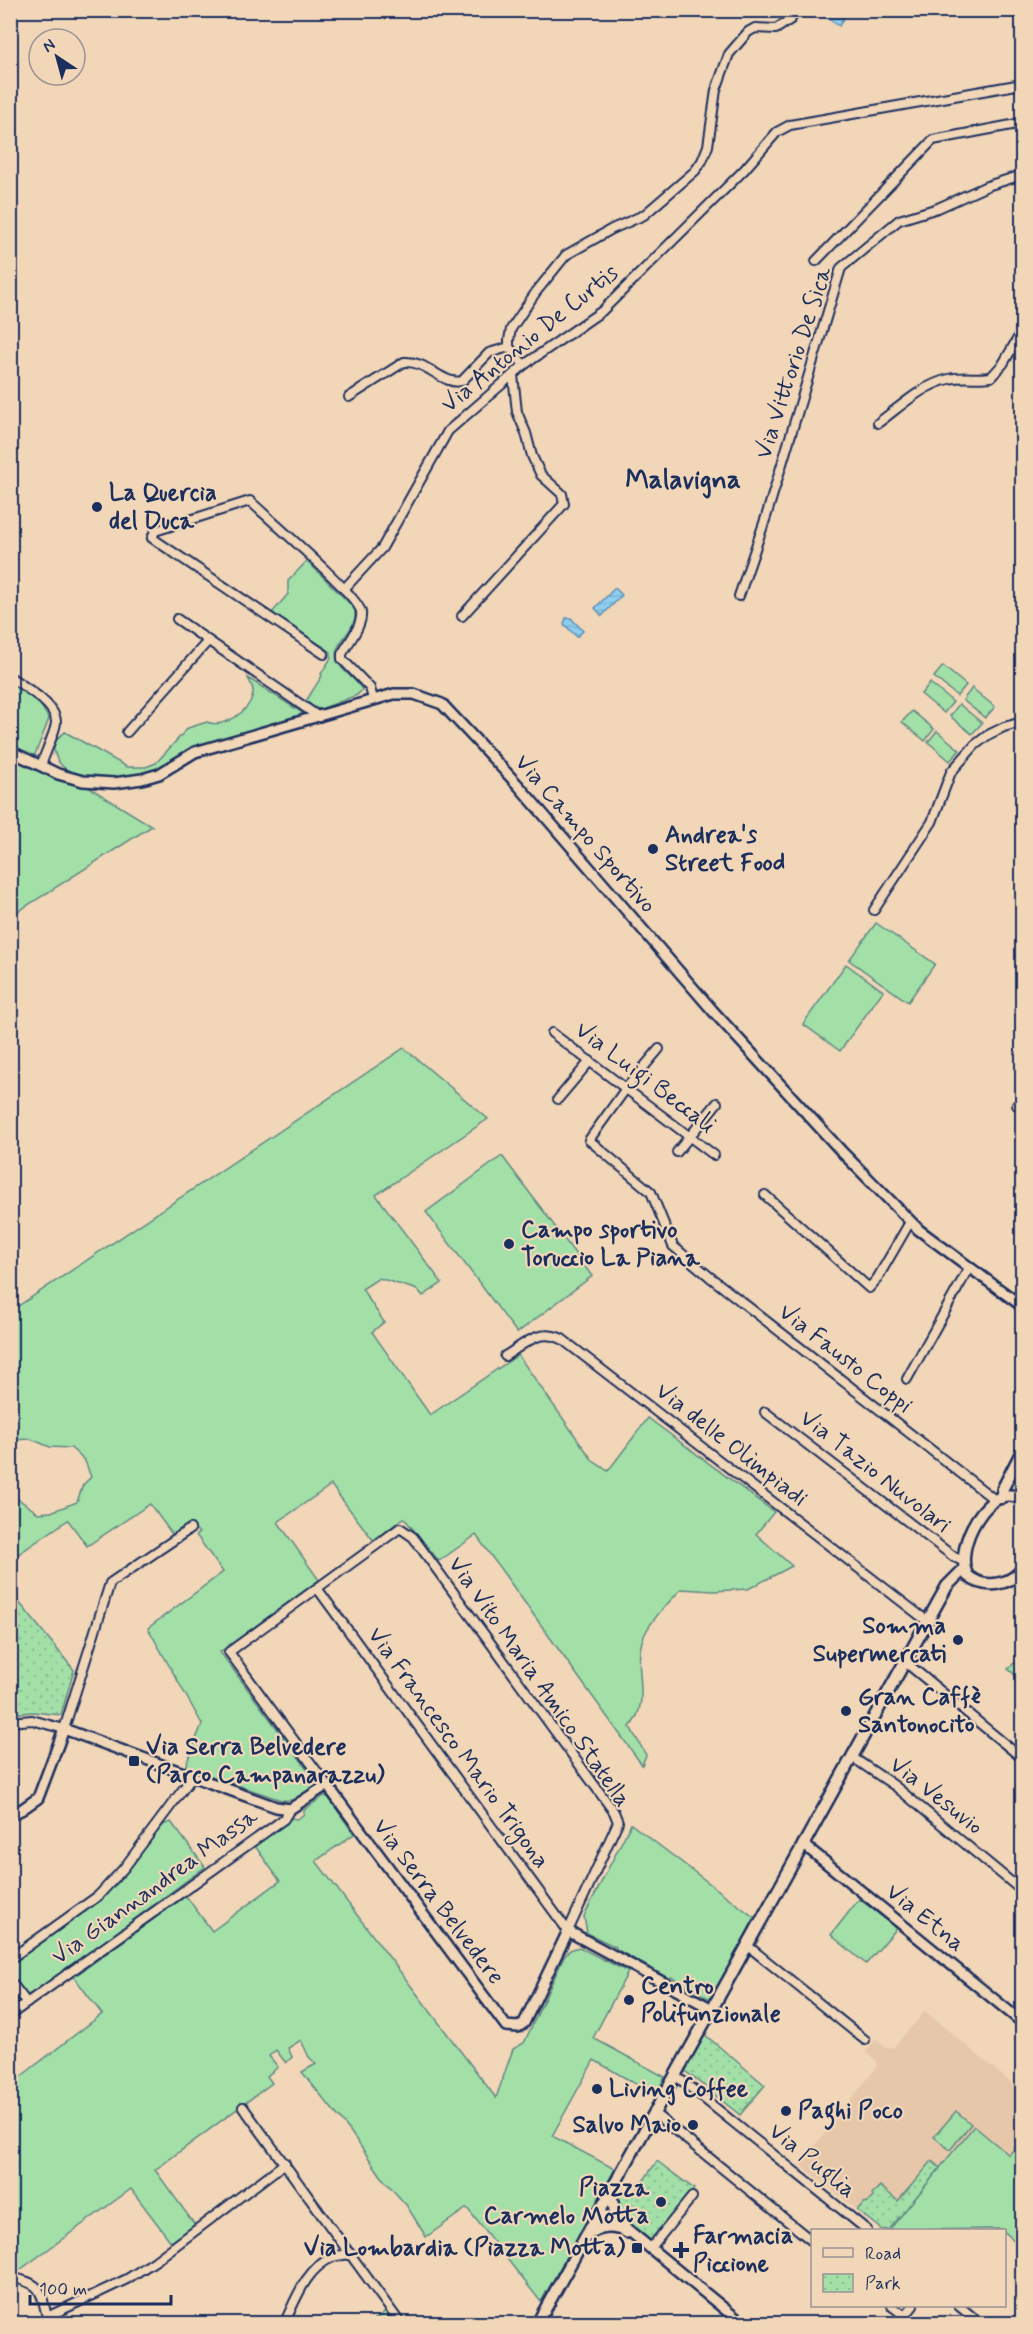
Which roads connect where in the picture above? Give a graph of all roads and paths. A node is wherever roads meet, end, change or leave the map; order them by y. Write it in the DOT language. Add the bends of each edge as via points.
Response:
graph roads {
  1 [pos="796,10"];
  2 [pos="1023,84"];
  3 [pos="1023,123"];
  4 [pos="1023,175"];
  5 [pos="816,261"];
  6 [pos="1023,331"];
  7 [pos="509,347"];
  8 [pos="524,365"];
  9 [pos="513,375"];
  10 [pos="349,397"];
  11 [pos="878,423"];
  12 [pos="344,589"];
  13 [pos="739,596"];
  14 [pos="462,616"];
  15 [pos="177,619"];
  16 [pos="208,641"];
  17 [pos="324,654"];
  18 [pos="10,677"];
  19 [pos="373,699"];
  20 [pos="319,717"];
  21 [pos="1023,722"];
  22 [pos="127,732"];
  23 [pos="10,751"];
  24 [pos="40,766"];
  25 [pos="874,910"];
  26 [pos="552,1033"];
  27 [pos="659,1049"];
  28 [pos="590,1061"];
  29 [pos="627,1087"];
  30 [pos="558,1099"];
  31 [pos="717,1103"];
  32 [pos="690,1136"];
  33 [pos="677,1152"];
  34 [pos="714,1155"];
  35 [pos="765,1195"];
  36 [pos="910,1222"];
  37 [pos="969,1268"];
  38 [pos="1023,1306"];
  39 [pos="504,1356"];
  40 [pos="907,1379"];
  41 [pos="765,1412"];
  42 [pos="1023,1451"];
  43 [pos="1010,1472"];
  44 [pos="1021,1498"];
  45 [pos="998,1499"];
  46 [pos="190,1529"];
  47 [pos="964,1565"];
  48 [pos="1021,1573"];
  49 [pos="972,1579"];
  50 [pos="317,1588"];
  51 [pos="939,1601"];
  52 [pos="927,1621"];
  53 [pos="904,1661"];
  54 [pos="10,1722"];
  55 [pos="64,1729"];
  56 [pos="852,1757"];
  57 [pos="1023,1758"];
  58 [pos="193,1776"];
  59 [pos="327,1785"];
  60 [pos="290,1809"];
  61 [pos="10,1815"];
  62 [pos="803,1844"];
  63 [pos="1023,1891"];
  64 [pos="568,1931"];
  65 [pos="748,1946"];
  66 [pos="10,1959"];
  67 [pos="10,1981"];
  68 [pos="27,2003"];
  69 [pos="712,2009"];
  70 [pos="10,2015"];
  71 [pos="1023,2022"];
  72 [pos="865,2040"];
  73 [pos="676,2076"];
  74 [pos="243,2107"];
  75 [pos="655,2114"];
  76 [pos="285,2163"];
  77 [pos="612,2190"];
  78 [pos="692,2197"];
  79 [pos="600,2212"];
  80 [pos="617,2223"];
  81 [pos="866,2229"];
  82 [pos="585,2237"];
  83 [pos="811,2239"];
  84 [pos="650,2249"];
  85 [pos="352,2254"];
  86 [pos="10,2277"];
  87 [pos="893,2307"];
  88 [pos="912,2307"];
  89 [pos="960,2307"];
  90 [pos="905,2316"];
  91 [pos="48,2317"];
  92 [pos="541,2322"];
  93 [pos="40,2324"];
  94 [pos="284,2324"];
  95 [pos="401,2324"];
  96 [pos="743,2324"];
  97 [pos="915,2324"];
  98 [pos="981,2324"];
  1 -- 7 [label="street" via="791,19 776,29 754,28 729,54 716,90 708,146 695,171 644,215 566,255 511,329"];
  2 -- 8 [label="street, Via Antonio De Curtis" via="790,125 777,132 602,311"];
  3 -- 5 [label="street" via="933,140"];
  4 -- 13 [label="street, Via Vittorio De Sica" via="899,220 841,268"];
  6 -- 11 [label="street" via="991,377 939,382 920,391"];
  7 -- 8 [label="street"];
  7 -- 10 [label="street" via="489,353 462,381 455,383 425,365 404,362"];
  8 -- 9 [label="street, Via Antonio De Curtis"];
  9 -- 12 [label="street, Via Antonio De Curtis" via="448,430 382,548"];
  9 -- 14 [label="street" via="517,412 534,463 562,494 564,504"];
  12 -- 17 [label="street" via="250,501 155,531 152,538"];
  12 -- 19 [label="street" via="361,612 342,659 370,688"];
  15 -- 16 [label="street"];
  16 -- 20 [label="street"];
  16 -- 22 [label="street"];
  18 -- 24 [label="street" via="45,702 57,721"];
  19 -- 20 [label="street, Via Campo Sportivo"];
  19 -- 36 [label="street, Via Campo Sportivo" via="414,694 442,704 518,785 713,1011"];
  20 -- 24 [label="street, Via Campo Sportivo" via="195,752 159,774 142,779 114,783 83,781"];
  21 -- 25 [label="street" via="988,735 951,772 932,822"];
  23 -- 24 [label="street, Via Campo Sportivo"];
  26 -- 28 [label="street, Via Luigi Beccali"];
  27 -- 29 [label="street"];
  28 -- 29 [label="street, Via Luigi Beccali"];
  28 -- 30 [label="street"];
  29 -- 32 [label="street, Via Luigi Beccali"];
  29 -- 45 [label="street, Via Fausto Coppi" via="589,1140 651,1192 673,1246"];
  31 -- 32 [label="street"];
  32 -- 33 [label="street"];
  32 -- 34 [label="street, Via Luigi Beccali"];
  35 -- 36 [label="street" via="869,1288"];
  36 -- 37 [label="street, Via Campo Sportivo"];
  37 -- 38 [label="street, Via Campo Sportivo"];
  37 -- 40 [label="street"];
  39 -- 52 [label="street, Via delle Olimpiadi" via="541,1334 562,1340"];
  41 -- 47 [label="street, Via Tazio Nuvolari"];
  42 -- 43 [label="main road"];
  43 -- 44 [label="main road" via="1013,1487"];
  43 -- 45 [label="main road"];
  44 -- 45 [label="main road" via="1011,1495"];
  45 -- 47 [label="main road" via="986,1508 969,1534"];
  46 -- 55 [label="street" via="110,1583"];
  47 -- 49 [label="main road"];
  47 -- 51 [label="main road"];
  48 -- 49 [label="main road" via="987,1585"];
  49 -- 51 [label="main road" via="955,1585"];
  50 -- 59 [label="street" via="229,1652"];
  50 -- 64 [label="street, Via Francesco Mario Trigona"];
  50 -- 64 [label="street, Via Vito Maria Amico Statella" via="400,1528 420,1546 618,1822"];
  51 -- 52 [label="main road"];
  52 -- 53 [label="main road"];
  53 -- 56 [label="main road"];
  53 -- 57 [label="street"];
  54 -- 55 [label="street" via="32,1720"];
  55 -- 58 [label="street"];
  55 -- 61 [label="street" via="38,1798"];
  56 -- 62 [label="main road"];
  56 -- 63 [label="street, Via Vesuvio" via="895,1786"];
  58 -- 60 [label="street"];
  58 -- 66 [label="street" via="124,1868 98,1896"];
  59 -- 60 [label="street"];
  59 -- 64 [label="street, Via Serra Belvedere" via="506,2026 524,2023"];
  60 -- 68 [label="street, Via Giannandrea Massa" via="284,1819"];
  62 -- 65 [label="main road"];
  62 -- 71 [label="street, Via Etna"];
  64 -- 69 [label="street"];
  65 -- 69 [label="main road"];
  65 -- 72 [label="street"];
  67 -- 68 [label="street"];
  68 -- 70 [label="street, Via Giannandrea Massa"];
  69 -- 73 [label="main road"];
  73 -- 75 [label="main road"];
  73 -- 81 [label="street, Via Puglia"];
  74 -- 76 [label="street"];
  75 -- 77 [label="main road"];
  75 -- 83 [label="street"];
  76 -- 85 [label="street"];
  76 -- 91 [label="street" via="155,2261"];
  77 -- 79 [label="main road"];
  77 -- 80 [label="street"];
  78 -- 84 [label="street"];
  79 -- 80 [label="street"];
  79 -- 82 [label="main road"];
  80 -- 82 [label="street"];
  80 -- 84 [label="street"];
  82 -- 92 [label="main road"];
  84 -- 96 [label="street"];
  85 -- 94 [label="street" via="333,2257 315,2270 304,2283"];
  85 -- 95 [label="street"];
  86 -- 91 [label="street" via="30,2282 40,2290"];
  87 -- 90 [label="street"];
  88 -- 90 [label="street"];
  89 -- 98 [label="street"];
  90 -- 97 [label="street"];
  91 -- 93 [label="street"];
}
